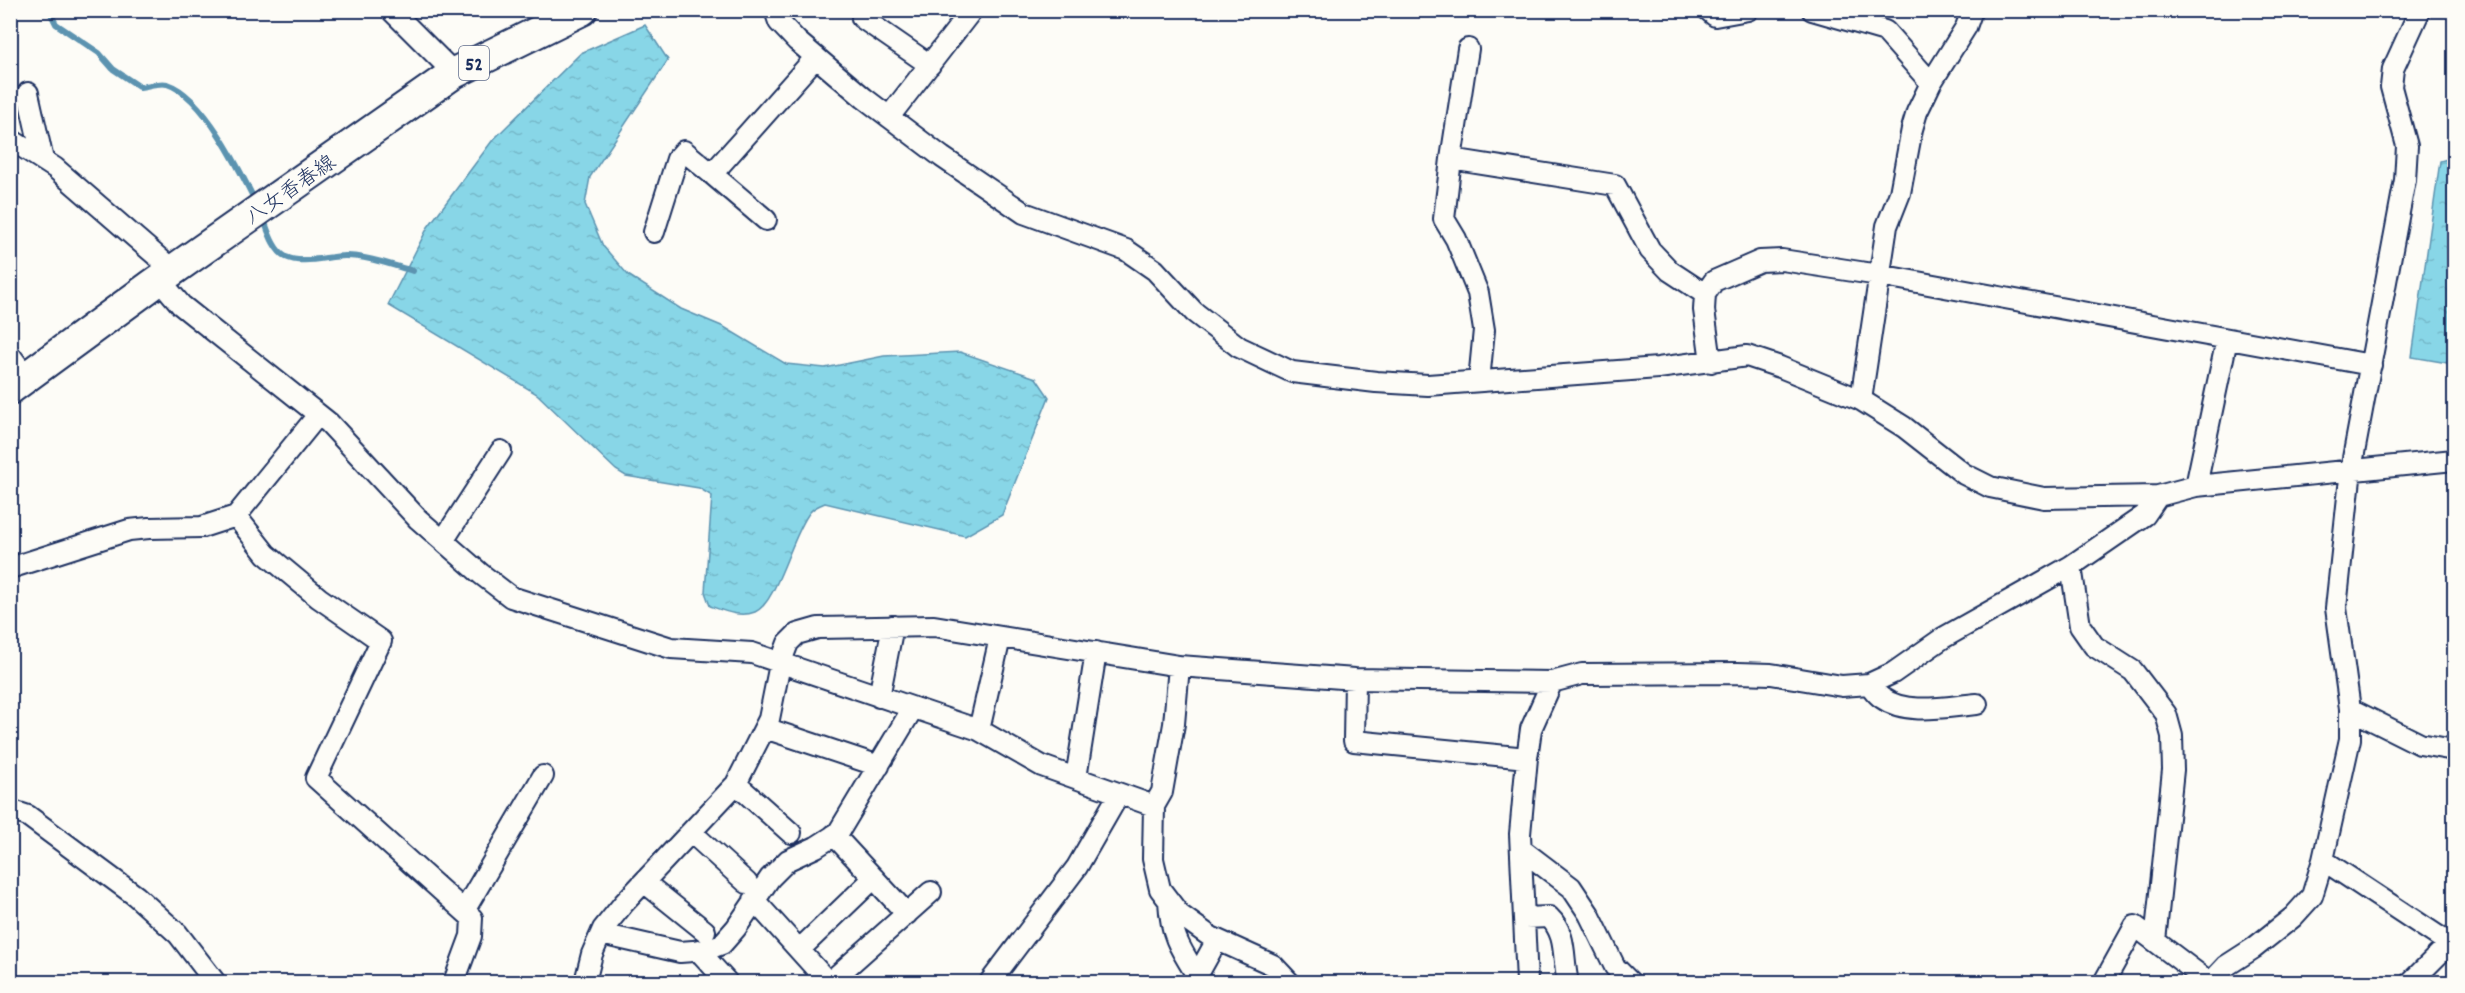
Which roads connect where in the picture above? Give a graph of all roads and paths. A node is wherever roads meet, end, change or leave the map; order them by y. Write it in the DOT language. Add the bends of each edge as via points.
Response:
graph roads {
  1 [pos="391,10"];
  2 [pos="582,10"];
  3 [pos="775,10"];
  4 [pos="972,10"];
  5 [pos="1708,10"];
  6 [pos="1748,10"];
  7 [pos="1812,10"];
  8 [pos="1882,10"];
  9 [pos="1972,10"];
  10 [pos="2420,10"];
  11 [pos="862,18"];
  12 [pos="1885,31"];
  13 [pos="1467,49"];
  14 [pos="816,57"];
  15 [pos="930,65"];
  16 [pos="454,73"];
  17 [pos="1931,83"];
  18 [pos="28,93"];
  19 [pos="889,117"];
  20 [pos="10,139"];
  21 [pos="1451,159"];
  22 [pos="43,160"];
  23 [pos="711,174"];
  24 [pos="766,220"];
  25 [pos="654,232"];
  26 [pos="1879,275"];
  27 [pos="167,276"];
  28 [pos="1705,294"];
  29 [pos="2228,339"];
  30 [pos="1711,362"];
  31 [pos="2371,365"];
  32 [pos="16,374"];
  33 [pos="1479,381"];
  34 [pos="1861,400"];
  35 [pos="318,415"];
  36 [pos="501,451"];
  37 [pos="2454,460"];
  38 [pos="2352,469"];
  39 [pos="2196,486"];
  40 [pos="2158,496"];
  41 [pos="236,516"];
  42 [pos="443,541"];
  43 [pos="2071,566"];
  44 [pos="10,568"];
  45 [pos="893,626"];
  46 [pos="1000,638"];
  47 [pos="1096,652"];
  48 [pos="780,664"];
  49 [pos="1179,666"];
  50 [pos="1355,679"];
  51 [pos="1552,682"];
  52 [pos="1869,684"];
  53 [pos="879,697"];
  54 [pos="1977,704"];
  55 [pos="913,708"];
  56 [pos="2350,709"];
  57 [pos="765,728"];
  58 [pos="979,730"];
  59 [pos="2454,750"];
  60 [pos="1527,758"];
  61 [pos="879,766"];
  62 [pos="543,776"];
  63 [pos="1076,778"];
  64 [pos="736,784"];
  65 [pos="1119,794"];
  66 [pos="1154,806"];
  67 [pos="10,810"];
  68 [pos="691,832"];
  69 [pos="791,833"];
  70 [pos="834,836"];
  71 [pos="1521,849"];
  72 [pos="2323,860"];
  73 [pos="874,878"];
  74 [pos="644,882"];
  75 [pos="751,892"];
  76 [pos="932,892"];
  77 [pos="1169,901"];
  78 [pos="464,911"];
  79 [pos="907,914"];
  80 [pos="1525,918"];
  81 [pos="705,931"];
  82 [pos="601,934"];
  83 [pos="1217,940"];
  84 [pos="2155,941"];
  85 [pos="2452,941"];
  86 [pos="699,950"];
  87 [pos="799,950"];
  88 [pos="1199,979"];
  89 [pos="215,982"];
  90 [pos="454,982"];
  91 [pos="585,982"];
  92 [pos="727,982"];
  93 [pos="829,982"];
  94 [pos="990,982"];
  95 [pos="1289,982"];
  96 [pos="1527,982"];
  97 [pos="1568,982"];
  98 [pos="1630,982"];
  99 [pos="2104,982"];
  100 [pos="2210,982"];
  101 [pos="2411,982"];
  1 -- 16 [label="street"];
  2 -- 16 [label="main road, 八女香春線 / 52"];
  3 -- 14 [label="street" via="779,22"];
  4 -- 15 [label="street"];
  5 -- 6 [label="street" via="1715,16"];
  7 -- 12 [label="street"];
  8 -- 12 [label="street"];
  9 -- 17 [label="street" via="1966,27"];
  10 -- 31 [label="street" via="2393,69 2391,87 2407,146 2406,169"];
  11 -- 15 [label="street"];
  12 -- 17 [label="street"];
  13 -- 21 [label="street"];
  14 -- 19 [label="street"];
  14 -- 23 [label="street"];
  15 -- 19 [label="street"];
  16 -- 27 [label="main road, 八女香春線 / 52"];
  17 -- 26 [label="street" via="1912,129"];
  18 -- 22 [label="street"];
  19 -- 33 [label="street" via="1023,213 1126,250 1155,270 1194,312 1239,347 1292,372 1428,385"];
  20 -- 22 [label="street"];
  21 -- 28 [label="street" via="1615,184 1650,250 1670,271"];
  21 -- 33 [label="street" via="1444,219 1478,293 1484,330"];
  22 -- 27 [label="street"];
  23 -- 24 [label="street"];
  23 -- 25 [label="street" via="684,151 677,159"];
  26 -- 28 [label="street" via="1782,260 1760,261 1714,281"];
  26 -- 29 [label="street"];
  26 -- 34 [label="street"];
  27 -- 32 [label="main road, 八女香春線 / 52"];
  27 -- 35 [label="street" via="181,304"];
  28 -- 30 [label="street"];
  29 -- 31 [label="street"];
  29 -- 39 [label="street"];
  30 -- 33 [label="street"];
  30 -- 34 [label="street" via="1747,356"];
  31 -- 38 [label="street"];
  34 -- 40 [label="street" via="1904,427 1964,474 1990,487 2044,498"];
  35 -- 41 [label="street"];
  35 -- 42 [label="street"];
  36 -- 42 [label="street"];
  37 -- 38 [label="street"];
  38 -- 39 [label="street"];
  38 -- 56 [label="street" via="2336,608"];
  39 -- 40 [label="street"];
  40 -- 43 [label="street" via="2145,515"];
  41 -- 44 [label="street" via="202,527 129,530"];
  41 -- 78 [label="street" via="266,554 319,598 381,641 316,778"];
  42 -- 48 [label="street" via="511,597 671,648 752,653"];
  43 -- 52 [label="street"];
  43 -- 84 [label="street" via="2080,626 2094,646 2133,671 2166,714 2172,736 2173,770"];
  45 -- 46 [label="street" via="934,626"];
  45 -- 48 [label="street" via="818,628 797,634 788,643"];
  45 -- 53 [label="street"];
  46 -- 47 [label="street"];
  46 -- 58 [label="street"];
  47 -- 49 [label="street"];
  47 -- 63 [label="street"];
  48 -- 53 [label="street"];
  48 -- 57 [label="street"];
  49 -- 50 [label="street"];
  49 -- 66 [label="street" via="1162,792"];
  50 -- 51 [label="street"];
  50 -- 60 [label="street" via="1354,741"];
  51 -- 52 [label="street" via="1582,674 1738,673 1771,674 1842,686"];
  51 -- 60 [label="street" via="1530,729"];
  52 -- 54 [label="street" via="1882,699 1896,705 1916,708"];
  53 -- 55 [label="street"];
  55 -- 58 [label="street"];
  55 -- 61 [label="street"];
  56 -- 59 [label="street" via="2420,744"];
  56 -- 72 [label="street" via="2350,739"];
  57 -- 61 [label="street"];
  57 -- 64 [label="street"];
  58 -- 63 [label="street" via="1042,766"];
  60 -- 71 [label="street"];
  61 -- 70 [label="street"];
  62 -- 78 [label="street"];
  63 -- 65 [label="street"];
  64 -- 68 [label="street"];
  64 -- 69 [label="street"];
  65 -- 66 [label="street"];
  65 -- 94 [label="street" via="1077,867"];
  66 -- 77 [label="street" via="1153,859 1160,889"];
  67 -- 89 [label="street" via="28,816 136,896 178,934"];
  68 -- 74 [label="street"];
  68 -- 75 [label="street"];
  70 -- 73 [label="street"];
  70 -- 75 [label="street" via="788,861"];
  71 -- 80 [label="street"];
  71 -- 98 [label="street" via="1571,887 1615,967"];
  72 -- 85 [label="street"];
  72 -- 100 [label="street" via="2312,896 2293,917"];
  73 -- 79 [label="street"];
  73 -- 87 [label="street"];
  74 -- 81 [label="street"];
  74 -- 82 [label="street"];
  75 -- 86 [label="street" via="722,944"];
  75 -- 87 [label="street"];
  76 -- 79 [label="street"];
  77 -- 83 [label="street" via="1179,914"];
  77 -- 88 [label="street" via="1176,943"];
  78 -- 90 [label="street" via="472,918 471,936"];
  79 -- 93 [label="street"];
  80 -- 96 [label="street"];
  80 -- 97 [label="street" via="1549,917 1556,924 1563,941"];
  82 -- 86 [label="street" via="680,952"];
  82 -- 91 [label="street"];
  83 -- 88 [label="street"];
  83 -- 95 [label="street" via="1274,965"];
  84 -- 99 [label="street" via="2135,926"];
  84 -- 100 [label="street"];
  85 -- 101 [label="street"];
  86 -- 92 [label="street"];
  87 -- 93 [label="street"];
}
